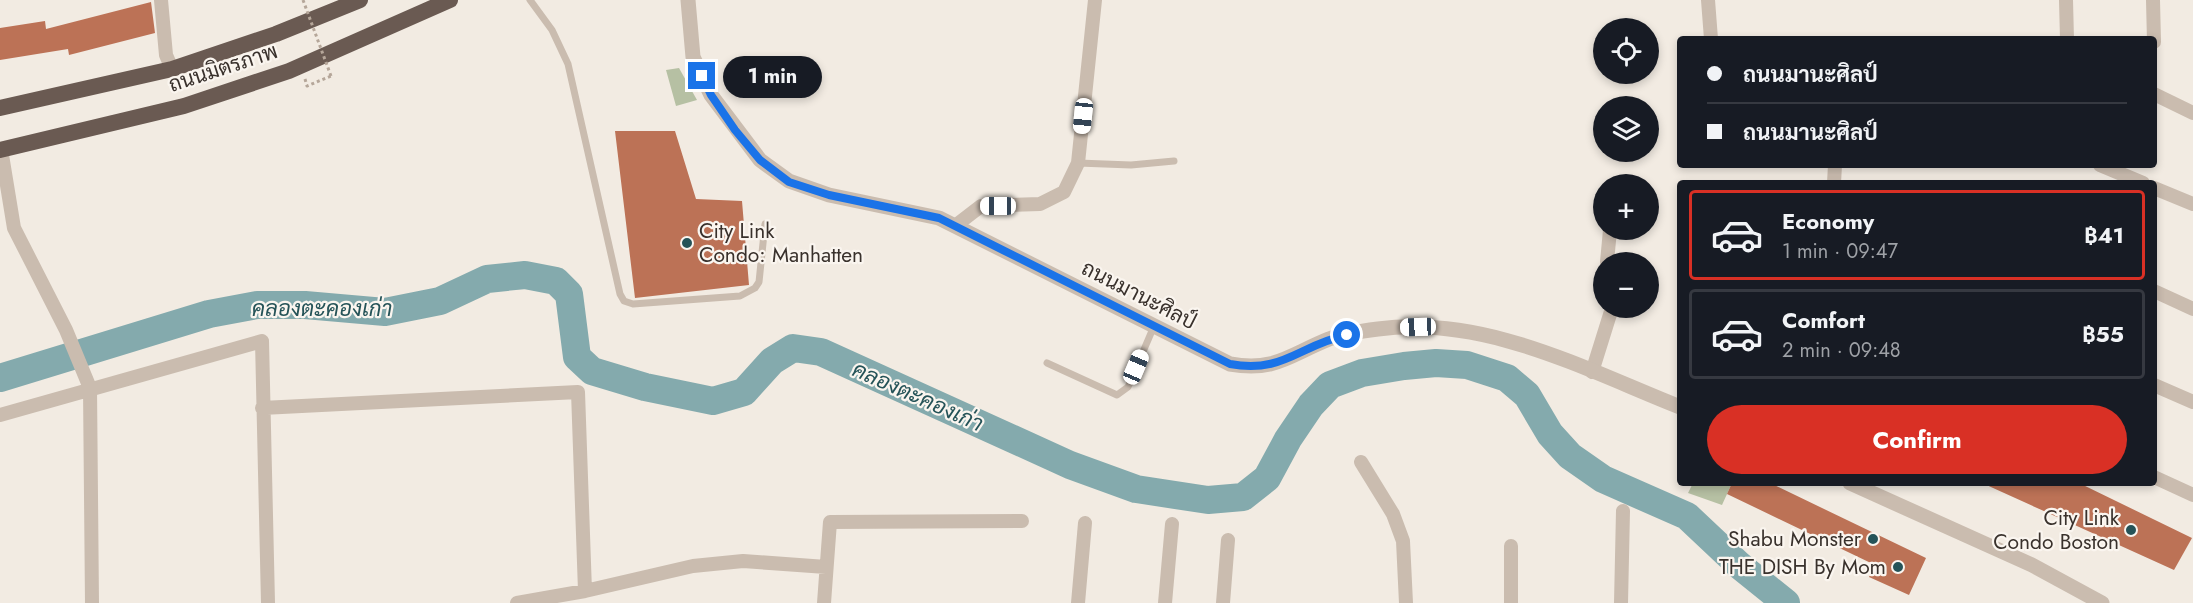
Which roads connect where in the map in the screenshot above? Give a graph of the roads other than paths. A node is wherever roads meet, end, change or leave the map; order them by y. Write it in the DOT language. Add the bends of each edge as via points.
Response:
graph roads {
  1 [pos="161,0"];
  2 [pos="360,0"];
  3 [pos="450,0"];
  4 [pos="530,0"];
  5 [pos="688,0"];
  6 [pos="1095,0"];
  7 [pos="1708,0"];
  8 [pos="2066,0"];
  9 [pos="2153,0"];
  10 [pos="1711,36"];
  11 [pos="2067,36"];
  12 [pos="2154,36"];
  13 [pos="172,69"];
  14 [pos="2157,95"];
  15 [pos="0,108"];
  16 [pos="2193,113"];
  17 [pos="0,150"];
  18 [pos="1174,161"];
  19 [pos="1078,163"];
  20 [pos="2107,168"];
  21 [pos="2136,180"];
  22 [pos="2157,189"];
  23 [pos="2193,204"];
  24 [pos="765,224"];
  25 [pos="955,226"];
  26 [pos="2157,292"];
  27 [pos="2193,309"];
  28 [pos="1609,318"];
  29 [pos="1154,326"];
  30 [pos="1047,363"];
  31 [pos="1592,372"];
  32 [pos="88,384"];
  33 [pos="2157,386"];
  34 [pos="2193,402"];
  35 [pos="1677,406"];
  36 [pos="262,408"];
  37 [pos="0,415"];
  38 [pos="1360,462"];
  39 [pos="2157,478"];
  40 [pos="1857,486"];
  41 [pos="2193,495"];
  42 [pos="1623,511"];
  43 [pos="1022,520"];
  44 [pos="1085,524"];
  45 [pos="1172,524"];
  46 [pos="1228,540"];
  47 [pos="1511,546"];
  48 [pos="826,567"];
  49 [pos="585,591"];
  50 [pos="554,599"];
  51 [pos="92,603"];
  52 [pos="268,603"];
  53 [pos="517,603"];
  54 [pos="824,603"];
  55 [pos="1078,603"];
  56 [pos="1165,603"];
  57 [pos="1223,603"];
  58 [pos="1406,603"];
  59 [pos="1511,603"];
  60 [pos="1621,603"];
  61 [pos="2102,603"];
  1 -- 13 [label="street" via="166,55"];
  2 -- 13 [label="highway, ถนนมิตรภาพ"];
  3 -- 17 [label="highway, ถนนมิตรภาพ" via="289,71 194,103"];
  4 -- 24 [label="lane" via="552,30 568,64 624,301 633,304 740,296 749,292 759,282"];
  5 -- 25 [label="street, ถนนมานะศิลป์" via="693,57 711,95 760,160 789,182 829,195 939,218"];
  6 -- 19 [label="street"];
  7 -- 10 [label="street"];
  8 -- 11 [label="street"];
  9 -- 12 [label="street"];
  13 -- 15 [label="highway, ถนนมิตรภาพ"];
  14 -- 16 [label="street"];
  17 -- 32 [label="street" via="14,228 66,330"];
  18 -- 19 [label="lane" via="1131,165"];
  19 -- 25 [label="street" via="1064,192 1040,204 981,206"];
  20 -- 21 [label="street"];
  22 -- 23 [label="street"];
  25 -- 29 [label="street, ถนนมานะศิลป์"];
  26 -- 27 [label="street"];
  28 -- 31 [label="street"];
  29 -- 30 [label="lane" via="1128,387 1117,395"];
  29 -- 31 [label="street, ถนนมานะศิลป์" via="1230,364 1251,368 1272,365 1331,339 1378,329 1438,327 1494,336"];
  31 -- 35 [label="street, ถนนมานะศิลป์"];
  32 -- 36 [label="street" via="262,341"];
  32 -- 37 [label="street"];
  32 -- 51 [label="street"];
  33 -- 34 [label="street"];
  36 -- 49 [label="street" via="578,392"];
  36 -- 52 [label="street"];
  38 -- 58 [label="street" via="1393,514 1403,541"];
  39 -- 41 [label="street"];
  40 -- 61 [label="street" via="2032,565"];
  42 -- 60 [label="street"];
  43 -- 48 [label="street" via="830,522"];
  44 -- 55 [label="street"];
  45 -- 56 [label="street"];
  46 -- 57 [label="street"];
  47 -- 59 [label="street"];
  48 -- 49 [label="street" via="743,561 693,566"];
  48 -- 54 [label="street"];
  49 -- 50 [label="street"];
  50 -- 53 [label="street"];
}
